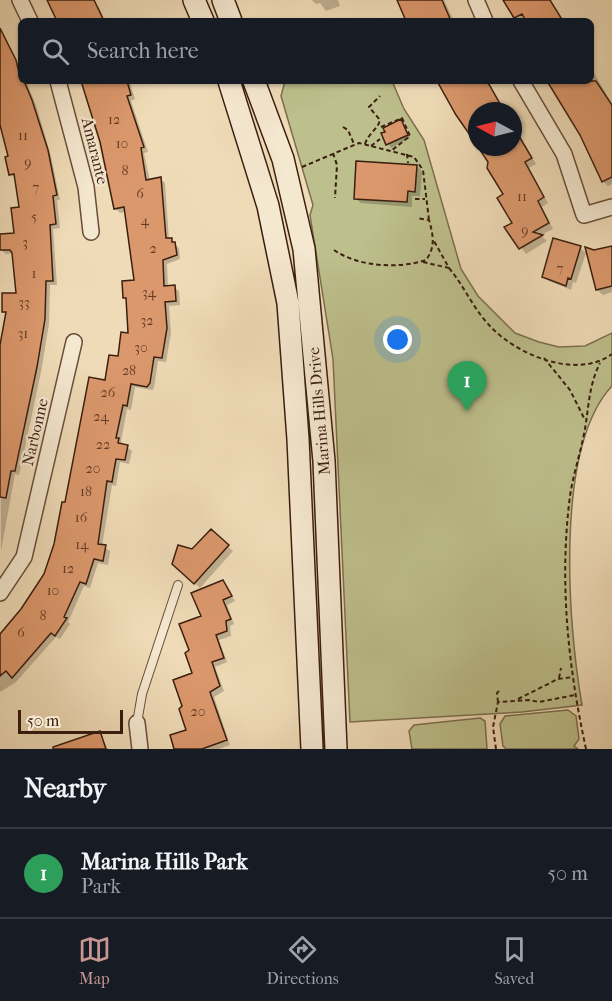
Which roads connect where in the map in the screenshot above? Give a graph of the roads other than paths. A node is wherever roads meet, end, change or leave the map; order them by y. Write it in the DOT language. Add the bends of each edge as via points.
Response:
graph roads {
  1 [pos="20,0"];
  2 [pos="194,0"];
  3 [pos="223,0"];
  4 [pos="476,0"];
  5 [pos="29,18"];
  6 [pos="202,18"];
  7 [pos="230,18"];
  8 [pos="484,18"];
  9 [pos="59,84"];
  10 [pos="230,84"];
  11 [pos="255,84"];
  12 [pos="523,84"];
  13 [pos="612,207"];
  14 [pos="91,232"];
  15 [pos="74,342"];
  16 [pos="178,585"];
  17 [pos="0,593"];
  18 [pos="137,723"];
  19 [pos="140,749"];
  20 [pos="312,749"];
  21 [pos="336,749"];
  1 -- 5 [label="street"];
  2 -- 6 [label="street"];
  3 -- 7 [label="street"];
  4 -- 8 [label="street"];
  9 -- 14 [label="street, Amarante" via="86,187"];
  10 -- 20 [label="street, Marina Hills Drive" via="268,206 288,303"];
  11 -- 21 [label="street, Marina Hills Drive" via="283,159 304,249 324,460"];
  12 -- 13 [label="street" via="564,154 584,215"];
  15 -- 17 [label="street, Narbonne" via="24,557"];
  16 -- 18 [label="lane" via="142,694"];
  18 -- 19 [label="street"];
}
